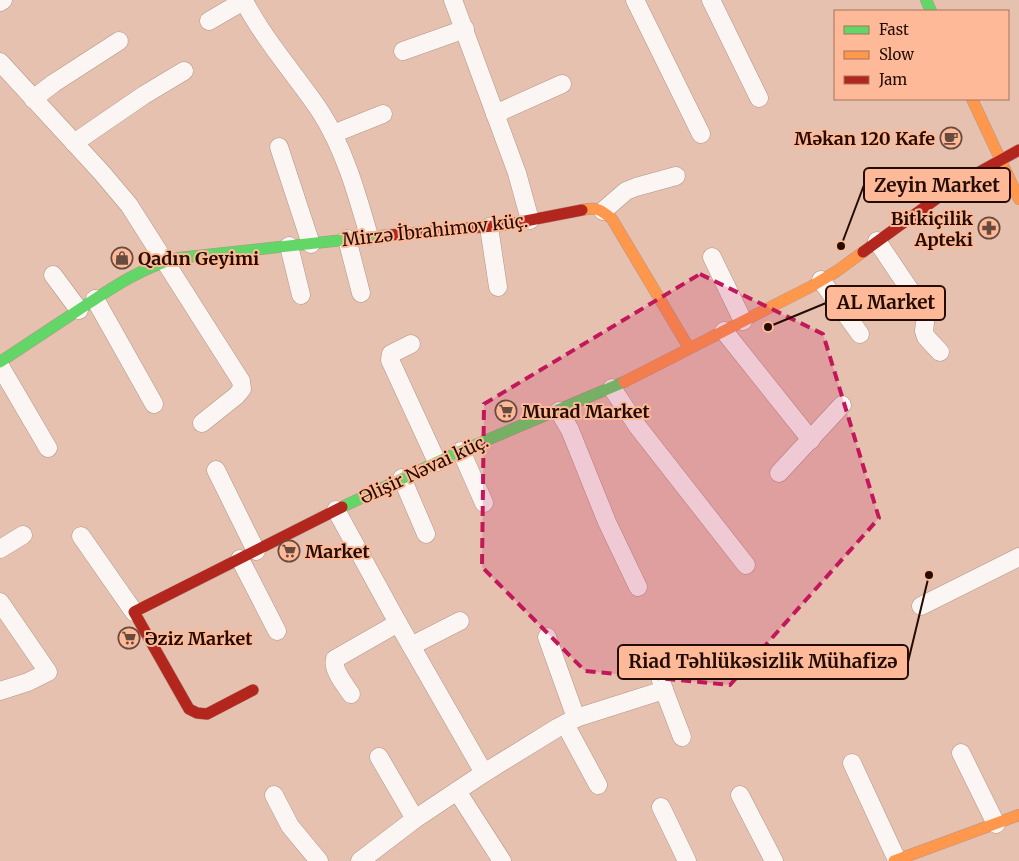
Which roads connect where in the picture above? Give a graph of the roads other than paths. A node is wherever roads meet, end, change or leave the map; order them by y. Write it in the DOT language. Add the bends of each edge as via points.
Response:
graph roads {
  1 [pos="3,0"];
  2 [pos="244,0"];
  3 [pos="453,0"];
  4 [pos="635,0"];
  5 [pos="711,0"];
  6 [pos="0,2"];
  7 [pos="210,21"];
  8 [pos="465,29"];
  9 [pos="118,41"];
  10 [pos="403,50"];
  11 [pos="0,62"];
  12 [pos="184,71"];
  13 [pos="562,84"];
  14 [pos="759,98"];
  15 [pos="33,99"];
  16 [pos="972,100"];
  17 [pos="383,114"];
  18 [pos="495,114"];
  19 [pos="333,134"];
  20 [pos="701,134"];
  21 [pos="74,143"];
  22 [pos="278,148"];
  23 [pos="1019,150"];
  24 [pos="1000,160"];
  25 [pos="676,176"];
  26 [pos="1019,199"];
  27 [pos="603,211"];
  28 [pos="530,220"];
  29 [pos="489,227"];
  30 [pos="369,236"];
  31 [pos="347,239"];
  32 [pos="877,241"];
  33 [pos="311,244"];
  34 [pos="289,246"];
  35 [pos="712,257"];
  36 [pos="164,261"];
  37 [pos="53,276"];
  38 [pos="821,280"];
  39 [pos="498,287"];
  40 [pos="360,293"];
  41 [pos="301,295"];
  42 [pos="95,299"];
  43 [pos="79,310"];
  44 [pos="743,321"];
  45 [pos="724,331"];
  46 [pos="860,334"];
  47 [pos="412,344"];
  48 [pos="689,348"];
  49 [pos="940,352"];
  50 [pos="0,364"];
  51 [pos="612,388"];
  52 [pos="154,404"];
  53 [pos="842,405"];
  54 [pos="559,411"];
  55 [pos="202,423"];
  56 [pos="811,440"];
  57 [pos="48,448"];
  58 [pos="460,450"];
  59 [pos="436,462"];
  60 [pos="216,470"];
  61 [pos="779,472"];
  62 [pos="402,478"];
  63 [pos="484,503"];
  64 [pos="336,510"];
  65 [pos="426,534"];
  66 [pos="24,535"];
  67 [pos="82,536"];
  68 [pos="0,549"];
  69 [pos="256,551"];
  70 [pos="1019,557"];
  71 [pos="240,559"];
  72 [pos="746,565"];
  73 [pos="638,587"];
  74 [pos="1,605"];
  75 [pos="921,606"];
  76 [pos="134,612"];
  77 [pos="460,621"];
  78 [pos="398,623"];
  79 [pos="277,631"];
  80 [pos="548,637"];
  81 [pos="411,646"];
  82 [pos="654,657"];
  83 [pos="253,690"];
  84 [pos="664,690"];
  85 [pos="0,691"];
  86 [pos="351,694"];
  87 [pos="570,721"];
  88 [pos="682,737"];
  89 [pos="961,753"];
  90 [pos="379,757"];
  91 [pos="852,763"];
  92 [pos="484,773"];
  93 [pos="598,786"];
  94 [pos="457,790"];
  95 [pos="274,795"];
  96 [pos="740,795"];
  97 [pos="661,807"];
  98 [pos="1019,815"];
  99 [pos="415,819"];
  100 [pos="996,824"];
  101 [pos="319,861"];
  102 [pos="360,861"];
  103 [pos="502,861"];
  104 [pos="687,861"];
  105 [pos="774,861"];
  106 [pos="896,861"];
  1 -- 6 [label="street"];
  2 -- 7 [label="street"];
  2 -- 19 [label="street" via="255,22"];
  3 -- 8 [label="street"];
  4 -- 20 [label="street"];
  5 -- 14 [label="street"];
  8 -- 10 [label="street"];
  8 -- 18 [label="street"];
  9 -- 15 [label="street"];
  11 -- 15 [label="street"];
  12 -- 21 [label="street"];
  13 -- 18 [label="street"];
  15 -- 21 [label="street"];
  16 -- 24 [label="street"];
  17 -- 19 [label="street"];
  18 -- 28 [label="street"];
  19 -- 30 [label="street"];
  21 -- 36 [label="street" via="129,205"];
  22 -- 33 [label="street"];
  23 -- 24 [label="street, Əlişir Nəvai küç."];
  24 -- 26 [label="street"];
  24 -- 32 [label="street, Əlişir Nəvai küç." via="954,186"];
  25 -- 27 [label="street" via="636,186"];
  27 -- 28 [label="street, Mirzə İbrahimov küç." via="587,208"];
  27 -- 48 [label="street" via="612,219"];
  28 -- 29 [label="street, Mirzə İbrahimov küç."];
  29 -- 30 [label="street, Mirzə İbrahimov küç."];
  29 -- 39 [label="street"];
  30 -- 31 [label="street, Mirzə İbrahimov küç."];
  31 -- 33 [label="street, Mirzə İbrahimov küç."];
  31 -- 40 [label="street"];
  32 -- 38 [label="street, Əlişir Nəvai küç."];
  32 -- 49 [label="street" via="926,314 926,337"];
  33 -- 34 [label="street, Mirzə İbrahimov küç."];
  34 -- 36 [label="street, Mirzə İbrahimov küç."];
  34 -- 41 [label="street"];
  35 -- 44 [label="street"];
  36 -- 42 [label="street, Mirzə İbrahimov küç."];
  36 -- 55 [label="street" via="241,381 242,389 236,396"];
  37 -- 43 [label="street"];
  38 -- 44 [label="street, Əlişir Nəvai küç."];
  38 -- 46 [label="street"];
  42 -- 43 [label="street, Mirzə İbrahimov küç."];
  42 -- 52 [label="street"];
  43 -- 50 [label="street, Mirzə İbrahimov küç."];
  44 -- 45 [label="street, Əlişir Nəvai küç."];
  45 -- 48 [label="street, Əlişir Nəvai küç."];
  45 -- 56 [label="street"];
  47 -- 59 [label="street" via="391,354 390,360"];
  48 -- 51 [label="street, Əlişir Nəvai küç."];
  50 -- 57 [label="street"];
  51 -- 54 [label="street, Əlişir Nəvai küç."];
  51 -- 72 [label="street" via="638,427"];
  53 -- 56 [label="street"];
  54 -- 58 [label="street, Əlişir Nəvai küç."];
  54 -- 73 [label="street"];
  56 -- 61 [label="street"];
  58 -- 59 [label="street, Əlişir Nəvai küç."];
  58 -- 63 [label="street"];
  59 -- 62 [label="street, Əlişir Nəvai küç."];
  60 -- 69 [label="street"];
  62 -- 64 [label="street, Əlişir Nəvai küç."];
  62 -- 65 [label="street"];
  64 -- 69 [label="street, Əlişir Nəvai küç."];
  64 -- 78 [label="street"];
  66 -- 68 [label="street"];
  67 -- 76 [label="street"];
  69 -- 71 [label="street, Əlişir Nəvai küç."];
  70 -- 75 [label="street"];
  71 -- 76 [label="street, Əlişir Nəvai küç."];
  71 -- 79 [label="street"];
  74 -- 85 [label="street" via="48,672"];
  76 -- 83 [label="street" via="189,709 207,714"];
  77 -- 81 [label="street"];
  78 -- 81 [label="street"];
  78 -- 86 [label="street" via="335,658 336,670"];
  80 -- 87 [label="street"];
  81 -- 92 [label="street"];
  82 -- 84 [label="street"];
  84 -- 87 [label="street"];
  84 -- 88 [label="street"];
  87 -- 92 [label="street"];
  87 -- 93 [label="street"];
  89 -- 100 [label="street"];
  90 -- 99 [label="street"];
  91 -- 106 [label="street"];
  92 -- 94 [label="street"];
  94 -- 99 [label="street"];
  94 -- 103 [label="street"];
  95 -- 101 [label="street" via="290,826"];
  96 -- 105 [label="street"];
  97 -- 104 [label="street"];
  98 -- 100 [label="street"];
  99 -- 102 [label="street"];
  100 -- 106 [label="street"];
}
